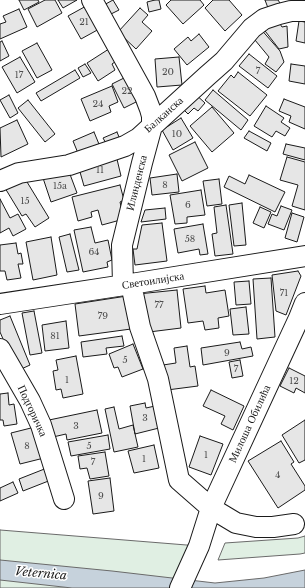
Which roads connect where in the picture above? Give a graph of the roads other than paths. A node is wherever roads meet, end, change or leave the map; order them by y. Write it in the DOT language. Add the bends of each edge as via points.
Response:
graph roads {
  1 [pos="92,0"];
  2 [pos="305,12"];
  3 [pos="152,126"];
  4 [pos="0,181"];
  5 [pos="305,256"];
  6 [pos="127,285"];
  7 [pos="305,303"];
  8 [pos="0,304"];
  9 [pos="0,349"];
  10 [pos="64,499"];
  11 [pos="211,508"];
  12 [pos="294,524"];
  13 [pos="180,588"];
  1 -- 3 [label="street, Илинденска" via="145,96 152,116"];
  2 -- 3 [label="street, Балканска" via="291,11 264,19 252,28 224,61"];
  3 -- 4 [label="street, Балканска" via="125,146 69,165 19,173"];
  3 -- 6 [label="street, Илинденска" via="122,245"];
  5 -- 6 [label="street, Светоилијска"];
  6 -- 8 [label="street, Светоилијска"];
  6 -- 11 [label="street, Илинденска" via="158,379 179,480"];
  7 -- 11 [label="street, Милоша Обилића"];
  9 -- 10 [label="street, Подгоричка" via="41,425"];
  11 -- 12 [label="street, Илинденска" via="236,523 256,527"];
  11 -- 13 [label="street, Милоша Обилића" via="199,546"];
}
